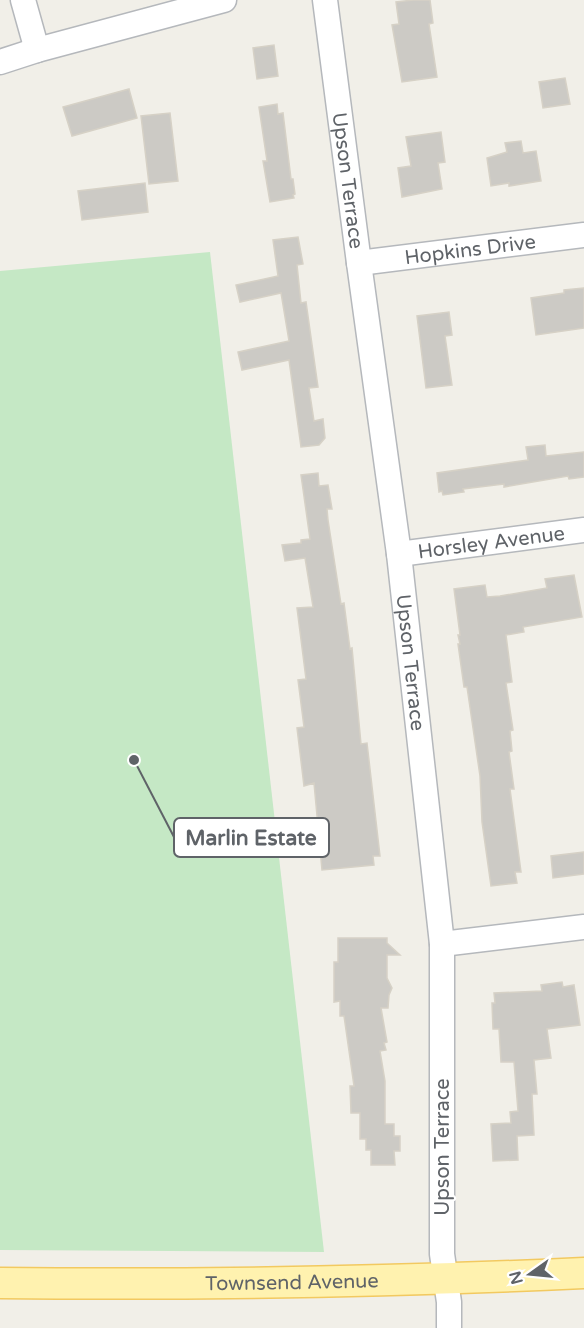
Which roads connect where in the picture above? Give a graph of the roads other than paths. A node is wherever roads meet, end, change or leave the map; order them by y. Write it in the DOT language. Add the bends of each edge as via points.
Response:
graph roads {
  1 [pos="23,0"];
  2 [pos="224,0"];
  3 [pos="325,0"];
  4 [pos="38,50"];
  5 [pos="0,62"];
  6 [pos="584,235"];
  7 [pos="358,263"];
  8 [pos="584,530"];
  9 [pos="399,554"];
  10 [pos="584,927"];
  11 [pos="442,944"];
  12 [pos="584,1274"];
  13 [pos="446,1279"];
  14 [pos="0,1283"];
  15 [pos="449,1328"];
  1 -- 4 [label="street"];
  2 -- 4 [label="street"];
  3 -- 7 [label="street, Upson Terrace"];
  4 -- 5 [label="street"];
  6 -- 7 [label="street, Hopkins Drive"];
  7 -- 9 [label="street, Upson Terrace"];
  8 -- 9 [label="street, Horsley Avenue"];
  9 -- 11 [label="street, Upson Terrace"];
  10 -- 11 [label="street"];
  11 -- 13 [label="street, Upson Terrace" via="442,1254"];
  12 -- 13 [label="main road, Townsend Avenue"];
  13 -- 14 [label="main road, Townsend Avenue" via="225,1284"];
  13 -- 15 [label="street, Upson Terrace"];
}
